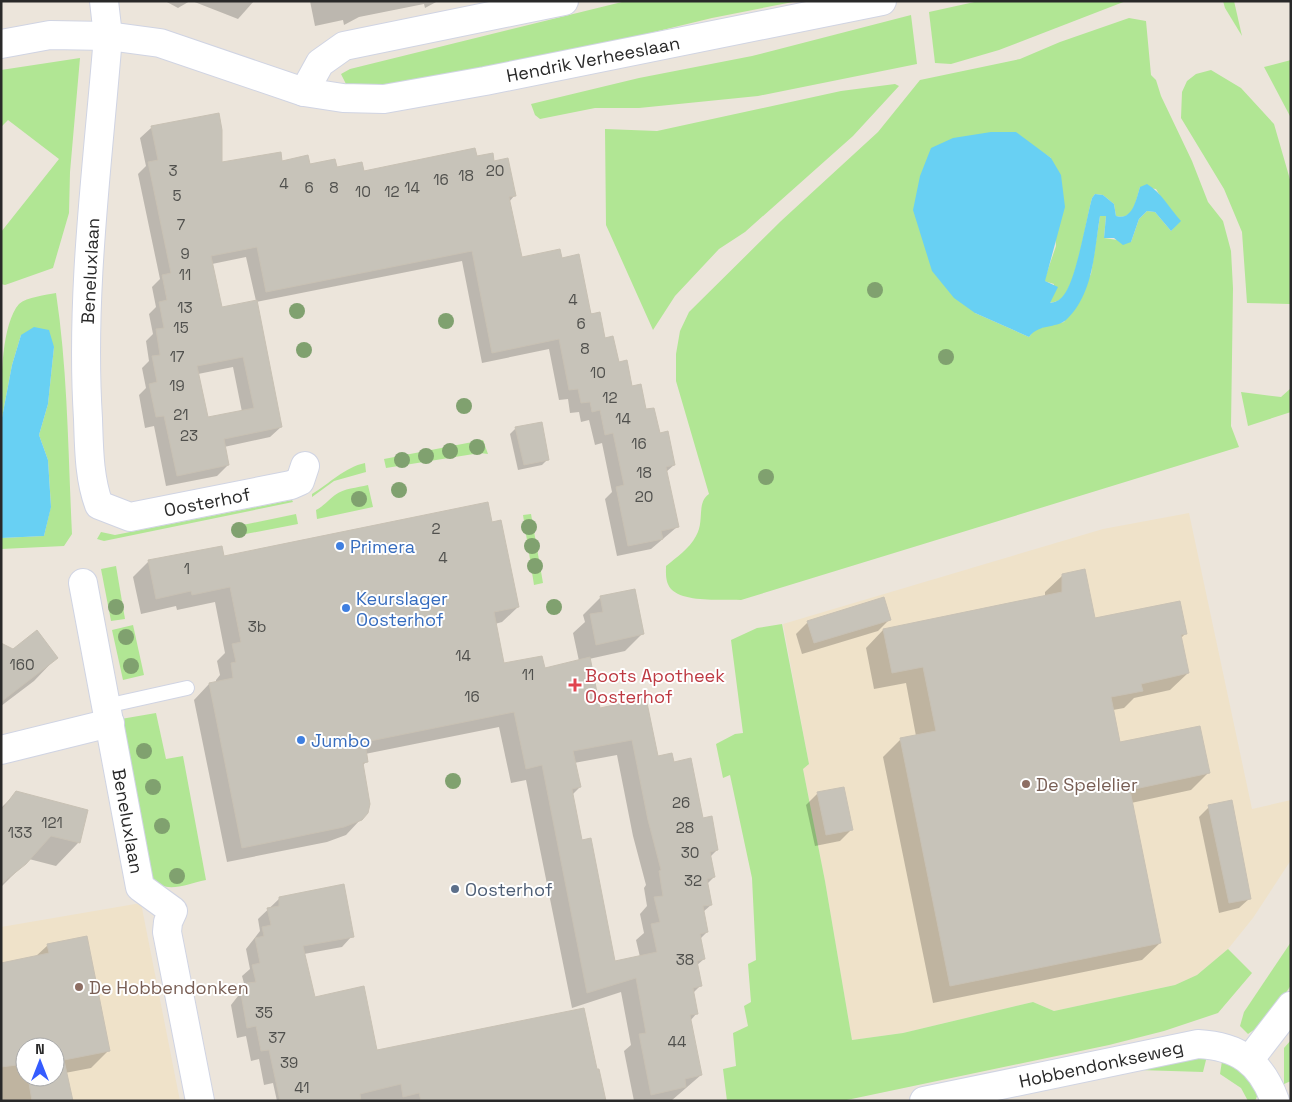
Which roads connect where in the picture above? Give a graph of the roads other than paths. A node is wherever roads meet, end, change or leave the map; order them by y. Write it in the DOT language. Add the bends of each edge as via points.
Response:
graph roads {
  1 [pos="104,1"];
  2 [pos="564,1"];
  3 [pos="882,1"];
  4 [pos="108,36"];
  5 [pos="1,44"];
  6 [pos="304,92"];
  7 [pos="305,466"];
  8 [pos="99,505"];
  9 [pos="83,583"];
  10 [pos="187,688"];
  11 [pos="108,714"];
  12 [pos="1,750"];
  13 [pos="1291,1006"];
  14 [pos="1250,1059"];
  15 [pos="200,1101"];
  16 [pos="924,1101"];
  17 [pos="1275,1101"];
  1 -- 4 [label="street, Beneluxlaan"];
  2 -- 6 [label="street" via="344,46 320,63"];
  3 -- 6 [label="street, Hendrik Verheeslaan" via="384,99 343,98"];
  4 -- 5 [label="street, Hendrik Verheeslaan" via="50,35"];
  4 -- 6 [label="street, Hendrik Verheeslaan" via="160,43"];
  4 -- 8 [label="street, Beneluxlaan" via="88,278 86,346 92,486"];
  7 -- 8 [label="street, Oosterhof" via="300,481 291,485 130,517"];
  9 -- 11 [label="street, Beneluxlaan"];
  10 -- 11 [label="lane"];
  11 -- 12 [label="street"];
  11 -- 15 [label="street, Beneluxlaan" via="140,887 173,911 167,932"];
  13 -- 14 [label="street"];
  14 -- 16 [label="street, Hobbendonkseweg" via="1219,1045 1198,1044"];
  14 -- 17 [label="street"];
}
